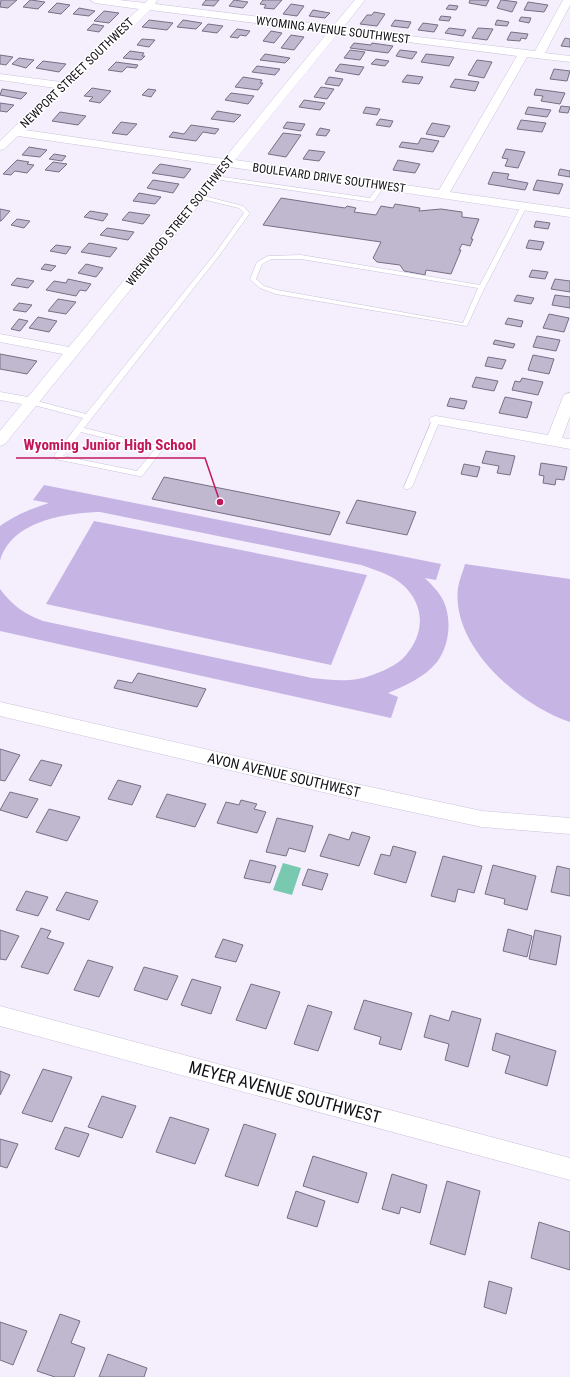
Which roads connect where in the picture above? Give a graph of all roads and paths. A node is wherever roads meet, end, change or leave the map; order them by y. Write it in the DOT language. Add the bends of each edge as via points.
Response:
graph roads {
  1 [pos="96,0"];
  2 [pos="360,0"];
  3 [pos="568,0"];
  4 [pos="150,3"];
  5 [pos="336,30"];
  6 [pos="524,53"];
  7 [pos="538,55"];
  8 [pos="570,59"];
  9 [pos="0,77"];
  10 [pos="63,86"];
  11 [pos="16,132"];
  12 [pos="0,147"];
  13 [pos="228,163"];
  14 [pos="216,178"];
  15 [pos="382,185"];
  16 [pos="443,194"];
  17 [pos="200,197"];
  18 [pos="524,206"];
  19 [pos="570,213"];
  20 [pos="482,287"];
  21 [pos="0,338"];
  22 [pos="73,352"];
  23 [pos="0,396"];
  24 [pos="570,397"];
  25 [pos="33,402"];
  26 [pos="88,417"];
  27 [pos="436,420"];
  28 [pos="79,429"];
  29 [pos="0,441"];
  30 [pos="553,441"];
  31 [pos="570,444"];
  32 [pos="408,487"];
  33 [pos="0,709"];
  34 [pos="570,826"];
  35 [pos="0,1016"];
  36 [pos="570,1169"];
  1 -- 4 [label="street, WYOMING AVENUE SOUTHWEST"];
  2 -- 5 [label="street, WRENWOOD STREET SOUTHWEST"];
  3 -- 7 [label="street"];
  4 -- 5 [label="street, WYOMING AVENUE SOUTHWEST"];
  4 -- 10 [label="street, NEWPORT STREET SOUTHWEST"];
  5 -- 6 [label="street, WYOMING AVENUE SOUTHWEST"];
  5 -- 13 [label="street, WRENWOOD STREET SOUTHWEST"];
  6 -- 7 [label="street, WYOMING AVENUE SOUTHWEST"];
  6 -- 16 [label="street"];
  7 -- 8 [label="street, WYOMING AVENUE SOUTHWEST"];
  9 -- 10 [label="street"];
  10 -- 11 [label="street, NEWPORT STREET SOUTHWEST"];
  11 -- 12 [label="street, NEWPORT STREET SOUTHWEST"];
  11 -- 13 [label="street, BOULEVARD DRIVE SOUTHWEST"];
  13 -- 14 [label="street, WRENWOOD STREET SOUTHWEST"];
  13 -- 15 [label="street, BOULEVARD DRIVE SOUTHWEST"];
  14 -- 15 [label="lane" via="372,200"];
  14 -- 17 [label="street, WRENWOOD STREET SOUTHWEST"];
  15 -- 16 [label="street, BOULEVARD DRIVE SOUTHWEST"];
  16 -- 18 [label="street, BOULEVARD DRIVE SOUTHWEST"];
  17 -- 22 [label="street, WRENWOOD STREET SOUTHWEST"];
  17 -- 26 [label="lane" via="241,207 247,212 216,256"];
  18 -- 19 [label="street, BOULEVARD DRIVE SOUTHWEST"];
  18 -- 20 [label="lane"];
  20 -- 20 [label="lane" via="465,325 276,292 262,287 252,279 259,263 270,257 301,257"];
  21 -- 22 [label="street"];
  22 -- 25 [label="street, WRENWOOD STREET SOUTHWEST"];
  23 -- 25 [label="street"];
  24 -- 30 [label="street"];
  25 -- 26 [label="lane"];
  25 -- 29 [label="street, WRENWOOD STREET SOUTHWEST"];
  26 -- 28 [label="lane"];
  27 -- 30 [label="street"];
  27 -- 32 [label="lane"];
  28 -- 28 [label="lane" via="58,457 139,474 159,449"];
  30 -- 31 [label="street"];
  33 -- 34 [label="street, AVON AVENUE SOUTHWEST" via="482,819"];
  35 -- 36 [label="street, MEYER AVENUE SOUTHWEST"];
}
